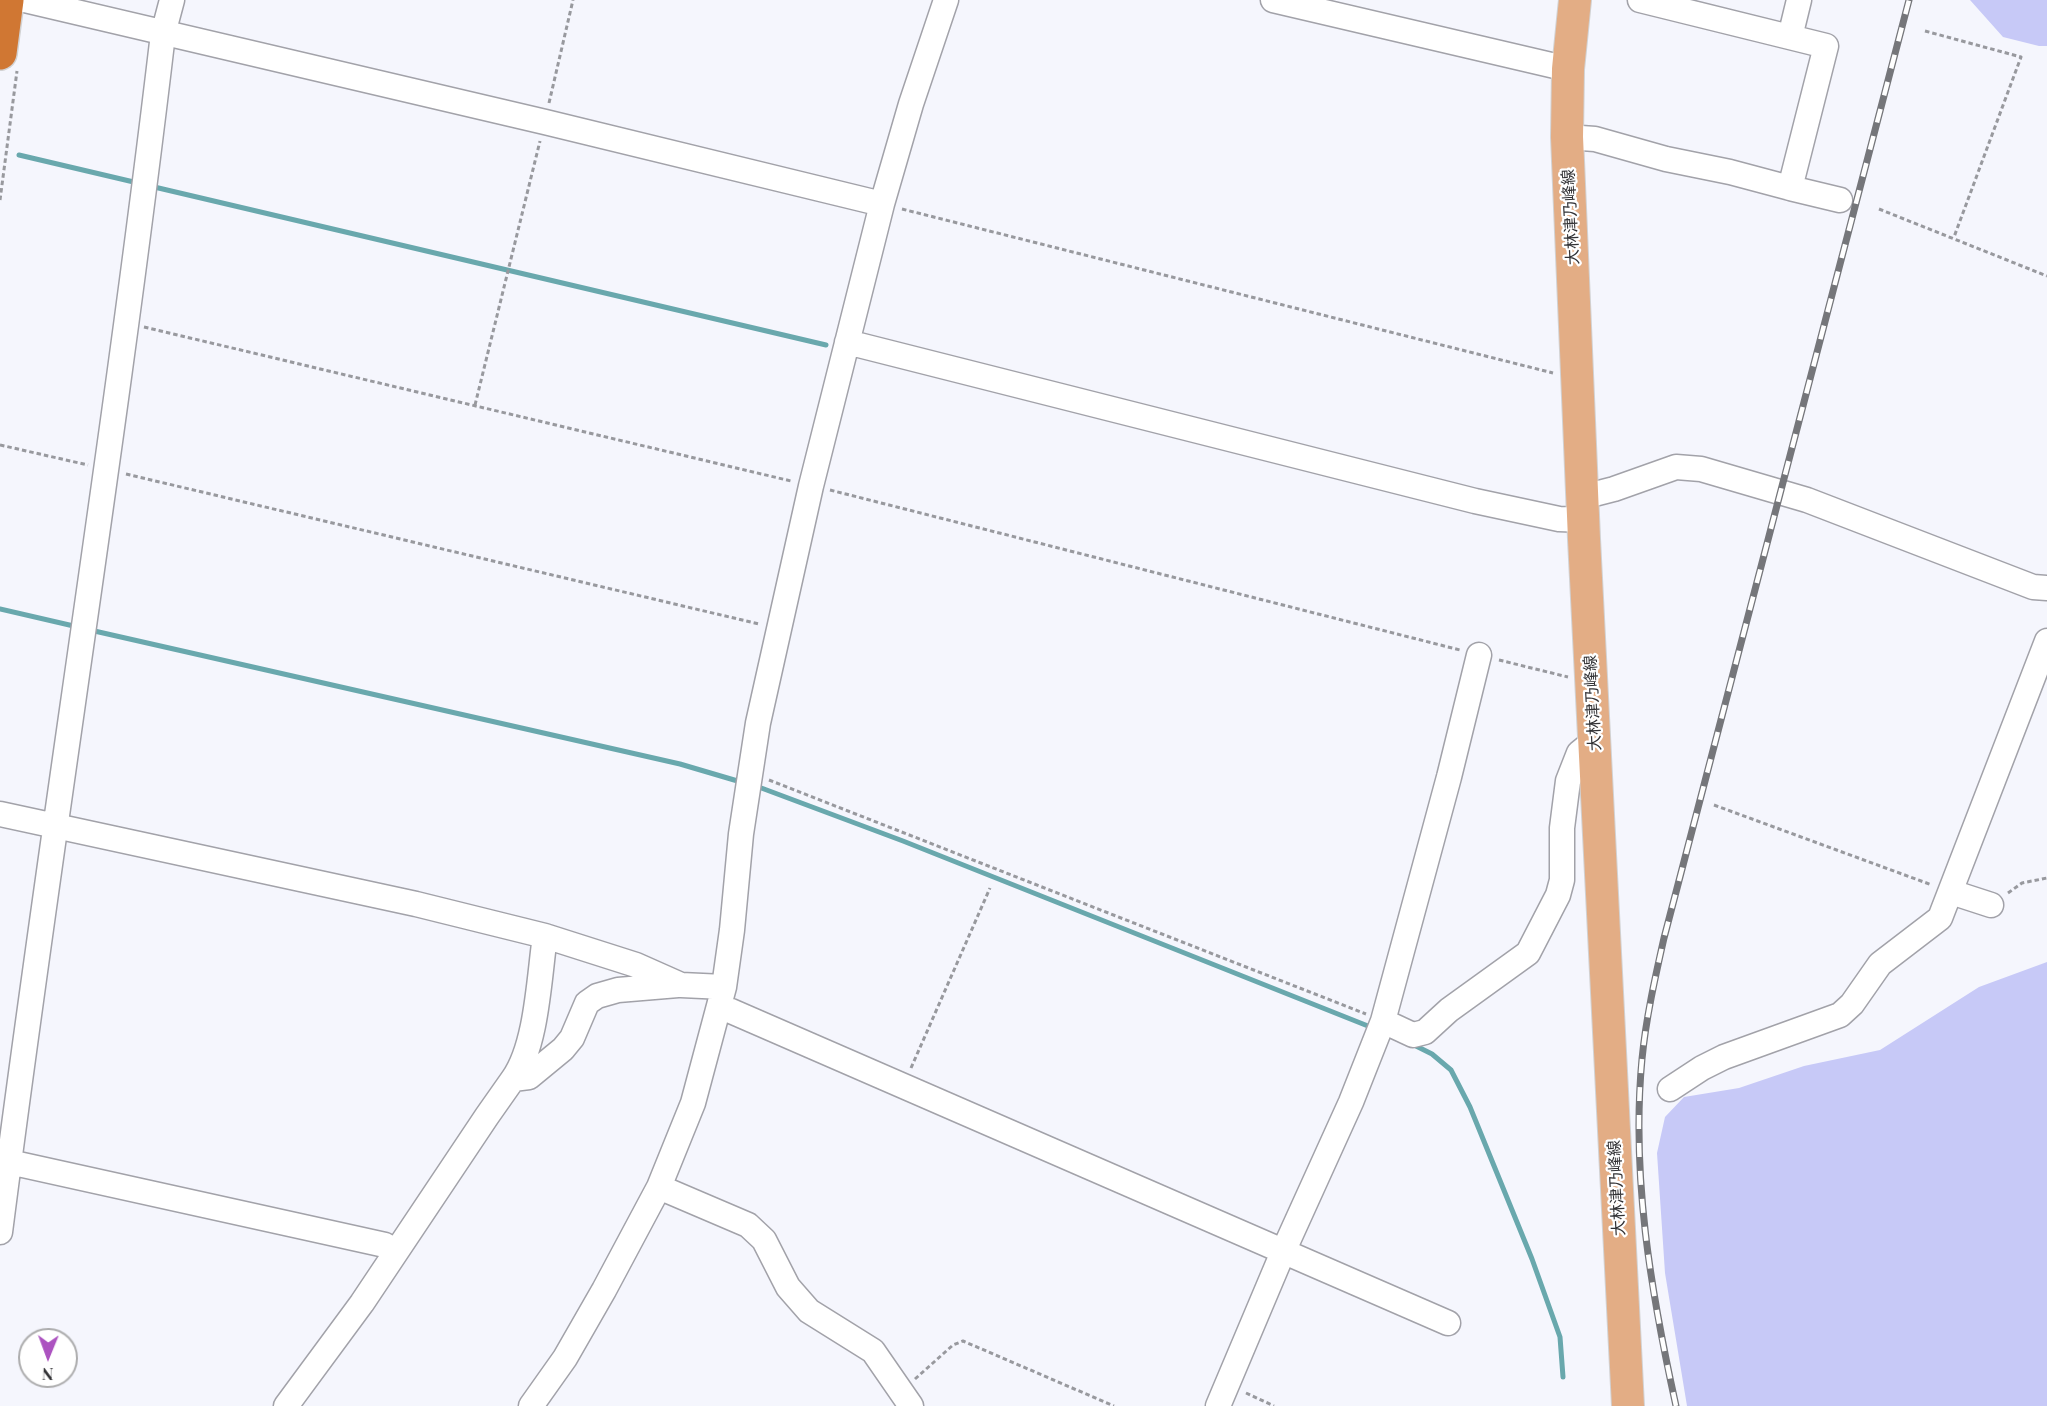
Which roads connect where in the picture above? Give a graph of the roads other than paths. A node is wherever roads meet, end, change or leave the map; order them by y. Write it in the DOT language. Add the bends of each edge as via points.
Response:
graph roads {
  1 [pos="172,0"];
  2 [pos="946,0"];
  3 [pos="1273,0"];
  4 [pos="1640,0"];
  5 [pos="1799,0"];
  6 [pos="26,1"];
  7 [pos="1574,2"];
  8 [pos="164,34"];
  9 [pos="1790,37"];
  10 [pos="8,62"];
  11 [pos="1568,69"];
  12 [pos="1567,137"];
  13 [pos="1790,188"];
  14 [pos="1839,200"];
  15 [pos="882,204"];
  16 [pos="847,342"];
  17 [pos="1583,508"];
  18 [pos="2047,588"];
  19 [pos="2047,641"];
  20 [pos="1479,655"];
  21 [pos="1595,740"];
  22 [pos="0,814"];
  23 [pos="56,826"];
  24 [pos="1951,892"];
  25 [pos="1991,905"];
  26 [pos="545,936"];
  27 [pos="681,985"];
  28 [pos="721,997"];
  29 [pos="1381,1027"];
  30 [pos="513,1079"];
  31 [pos="1670,1089"];
  32 [pos="4,1161"];
  33 [pos="658,1186"];
  34 [pos="0,1232"];
  35 [pos="395,1251"];
  36 [pos="1283,1252"];
  37 [pos="1448,1323"];
  38 [pos="1222,1396"];
  39 [pos="905,1397"];
  40 [pos="286,1406"];
  41 [pos="531,1406"];
  42 [pos="1628,1406"];
  1 -- 8 [label="street"];
  2 -- 15 [label="street"];
  3 -- 11 [label="street"];
  4 -- 9 [label="street"];
  5 -- 9 [label="street"];
  6 -- 8 [label="street"];
  6 -- 10 [label="highway"];
  7 -- 11 [label="main road, 大林津乃峰線"];
  8 -- 15 [label="street"];
  8 -- 23 [label="street" via="128,323"];
  9 -- 13 [label="street" via="1826,46"];
  11 -- 12 [label="main road, 大林津乃峰線"];
  12 -- 13 [label="street" via="1595,139"];
  12 -- 17 [label="main road, 大林津乃峰線"];
  13 -- 14 [label="street"];
  15 -- 16 [label="street"];
  16 -- 17 [label="street" via="1475,501 1559,519"];
  16 -- 28 [label="street" via="759,723"];
  17 -- 18 [label="street" via="1614,489 1676,468 1701,469 1807,500 2033,587"];
  17 -- 21 [label="main road, 大林津乃峰線"];
  19 -- 24 [label="street"];
  20 -- 29 [label="street"];
  21 -- 29 [label="street" via="1579,753 1569,781 1562,828 1562,880 1528,953 1425,1032 1413,1035"];
  21 -- 42 [label="main road, 大林津乃峰線"];
  22 -- 23 [label="street"];
  23 -- 26 [label="street"];
  23 -- 32 [label="street"];
  24 -- 25 [label="street"];
  24 -- 31 [label="street" via="1940,918 1880,964 1840,1015 1724,1057"];
  26 -- 27 [label="street" via="636,965"];
  26 -- 30 [label="street" via="530,1042 522,1067"];
  27 -- 28 [label="street"];
  27 -- 30 [label="street" via="618,990 597,996 587,1003 563,1049 529,1077"];
  28 -- 33 [label="street" via="693,1103"];
  28 -- 36 [label="street" via="731,1011"];
  29 -- 36 [label="street"];
  30 -- 35 [label="street"];
  32 -- 34 [label="street"];
  32 -- 35 [label="street" via="385,1245"];
  33 -- 39 [label="street" via="748,1225 764,1240 789,1287 809,1311 873,1351"];
  33 -- 41 [label="street" via="565,1358"];
  35 -- 40 [label="street"];
  36 -- 37 [label="street"];
  36 -- 38 [label="street"];
}
